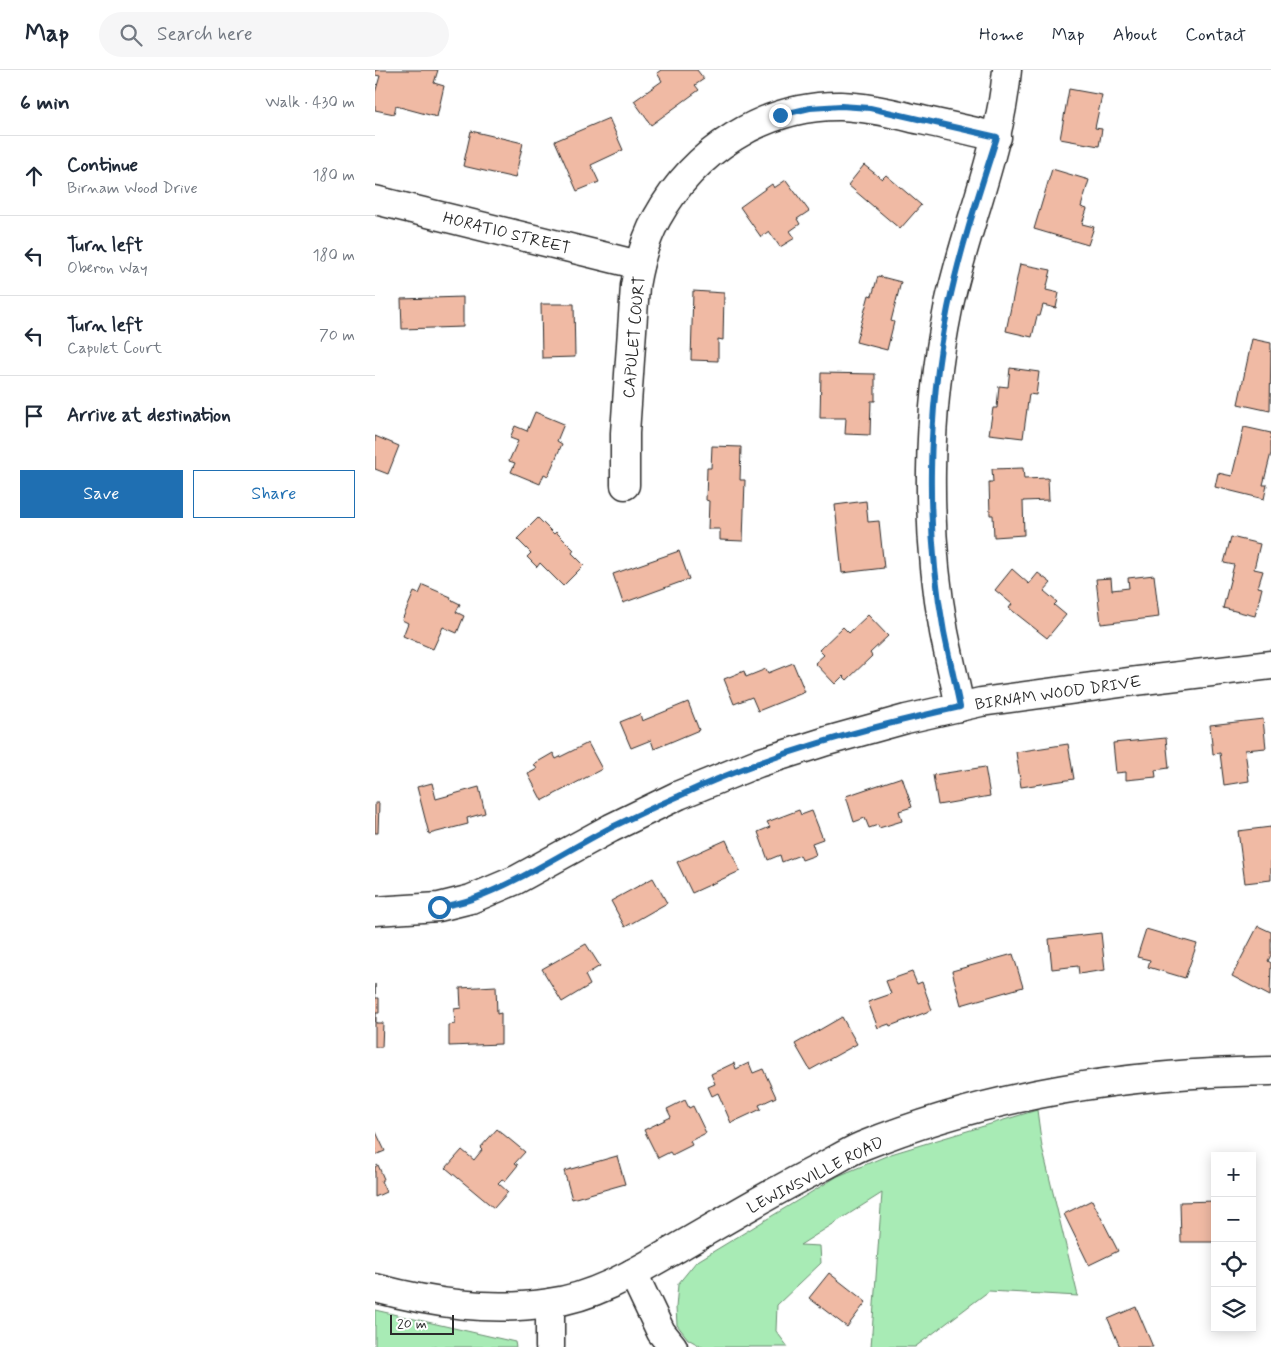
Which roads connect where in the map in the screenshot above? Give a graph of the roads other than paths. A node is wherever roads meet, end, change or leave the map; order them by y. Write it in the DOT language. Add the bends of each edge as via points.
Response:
graph roads {
  1 [pos="1007,70"];
  2 [pos="997,137"];
  3 [pos="375,200"];
  4 [pos="639,265"];
  5 [pos="625,486"];
  6 [pos="1271,665"];
  7 [pos="960,707"];
  8 [pos="375,911"];
  9 [pos="1271,1071"];
  10 [pos="633,1273"];
  11 [pos="375,1288"];
  12 [pos="551,1303"];
  13 [pos="550,1347"];
  14 [pos="673,1347"];
  1 -- 2 [label="street"];
  2 -- 4 [label="street, CAPULET COURT" via="870,108 810,108 780,115 745,129 694,167 672,192 656,219"];
  2 -- 7 [label="street" via="948,309 937,377 932,445 935,565 944,631"];
  3 -- 4 [label="street, HORATIO STREET"];
  4 -- 5 [label="street, CAPULET COURT" via="625,433"];
  6 -- 7 [label="street, BIRNAM WOOD DRIVE"];
  7 -- 8 [label="street, BIRNAM WOOD DRIVE" via="906,719 758,763 679,795 516,880 471,899 439,907"];
  9 -- 10 [label="street, LEWINSVILLE ROAD" via="1135,1078 1065,1088 998,1102 929,1122 861,1147 811,1172"];
  10 -- 12 [label="street, LEWINSVILLE ROAD" via="602,1288"];
  10 -- 14 [label="street" via="661,1332"];
  11 -- 12 [label="street, LEWINSVILLE ROAD" via="453,1304 518,1306"];
  12 -- 13 [label="street"];
}
